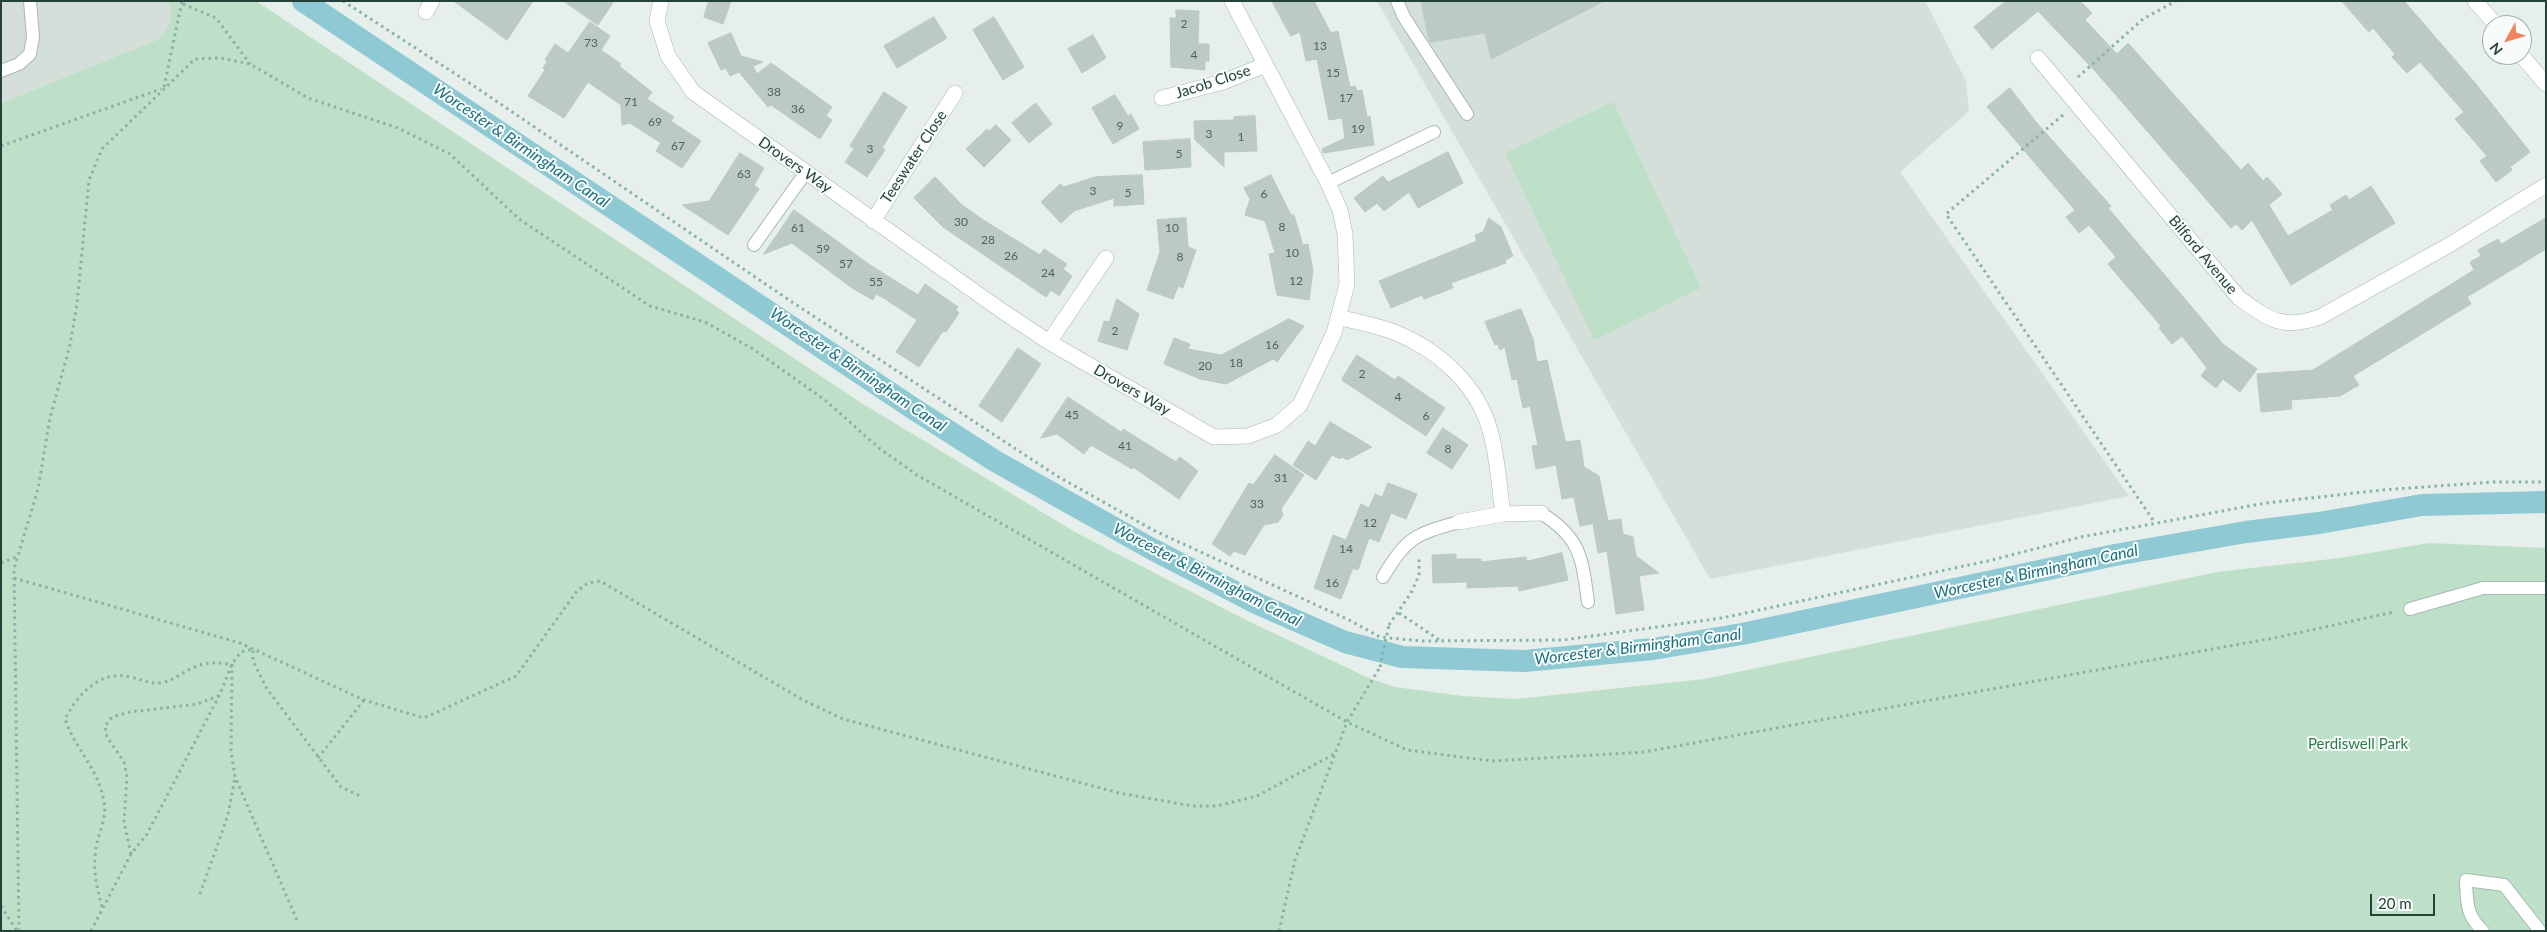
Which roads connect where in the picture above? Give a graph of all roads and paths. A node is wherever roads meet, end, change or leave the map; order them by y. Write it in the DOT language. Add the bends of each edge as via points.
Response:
graph roads {
  1 [pos="30,1"];
  2 [pos="343,1"];
  3 [pos="661,1"];
  4 [pos="1232,1"];
  5 [pos="1397,1"];
  6 [pos="2176,1"];
  7 [pos="2475,1"];
  8 [pos="183,3"];
  9 [pos="2487,15"];
  10 [pos="2038,58"];
  11 [pos="250,64"];
  12 [pos="1265,65"];
  13 [pos="2530,65"];
  14 [pos="1,71"];
  15 [pos="2546,84"];
  16 [pos="164,88"];
  17 [pos="2065,89"];
  18 [pos="955,93"];
  19 [pos="1162,98"];
  20 [pos="2077,103"];
  21 [pos="1467,114"];
  22 [pos="1434,132"];
  23 [pos="1,146"];
  24 [pos="806,172"];
  25 [pos="1328,183"];
  26 [pos="2546,185"];
  27 [pos="873,221"];
  28 [pos="754,245"];
  29 [pos="1106,258"];
  30 [pos="1338,317"];
  31 [pos="1050,342"];
  32 [pos="2546,482"];
  33 [pos="1541,513"];
  34 [pos="1503,514"];
  35 [pos="1459,522"];
  36 [pos="2155,523"];
  37 [pos="1421,550"];
  38 [pos="17,556"];
  39 [pos="1,563"];
  40 [pos="1383,577"];
  41 [pos="14,578"];
  42 [pos="2546,588"];
  43 [pos="1588,602"];
  44 [pos="2410,609"];
  45 [pos="1400,613"];
  46 [pos="1442,641"];
  47 [pos="253,649"];
  48 [pos="232,664"];
  49 [pos="220,694"];
  50 [pos="364,700"];
  51 [pos="1347,722"];
  52 [pos="1336,753"];
  53 [pos="318,758"];
  54 [pos="235,777"];
  55 [pos="360,796"];
  56 [pos="131,854"];
  57 [pos="200,894"];
  58 [pos="1,906"];
  59 [pos="102,908"];
  60 [pos="297,920"];
  61 [pos="18,931"];
  62 [pos="91,931"];
  63 [pos="1279,931"];
  64 [pos="2483,931"];
  65 [pos="2540,931"];
  1 -- 14 [label="lane" via="33,37 30,54 19,64"];
  2 -- 46 [label="path" via="1056,476 1155,531 1380,637"];
  3 -- 24 [label="street, Drovers Way" via="657,21 668,56 693,92"];
  4 -- 12 [label="street, Drovers Way"];
  5 -- 21 [label="lane"];
  6 -- 17 [label="path" via="2143,19"];
  7 -- 9 [label="street"];
  8 -- 11 [label="path" via="216,18"];
  8 -- 16 [label="path"];
  10 -- 17 [label="street, Bilford Avenue"];
  11 -- 16 [label="path" via="220,58 195,60"];
  11 -- 51 [label="path" via="308,98 398,128 450,154 519,219 650,306 705,322 753,349 825,400 879,448 917,475"];
  12 -- 19 [label="street, Jacob Close" via="1223,82"];
  12 -- 25 [label="street, Drovers Way"];
  13 -- 15 [label="street"];
  16 -- 23 [label="path"];
  16 -- 38 [label="path" via="102,149 89,180 70,345 50,418 38,489"];
  17 -- 20 [label="street, Bilford Avenue"];
  18 -- 27 [label="street, Teeswater Close"];
  20 -- 26 [label="street, Bilford Avenue" via="2239,298 2269,319 2299,324 2320,317 2451,244"];
  20 -- 36 [label="path" via="1946,214"];
  22 -- 25 [label="lane"];
  24 -- 27 [label="street, Drovers Way"];
  24 -- 28 [label="lane"];
  25 -- 30 [label="street, Drovers Way" via="1340,210 1345,234 1347,284"];
  27 -- 31 [label="street, Drovers Way"];
  29 -- 31 [label="street"];
  30 -- 31 [label="street, Drovers Way" via="1334,333 1300,405 1277,425 1248,436 1214,437"];
  30 -- 34 [label="street" via="1394,332 1432,353 1461,376 1480,404 1491,433"];
  32 -- 36 [label="path" via="2493,482 2372,491 2266,503"];
  33 -- 34 [label="street"];
  33 -- 43 [label="lane" via="1564,528 1572,540 1579,554"];
  34 -- 35 [label="street"];
  35 -- 40 [label="lane" via="1409,541 1399,550"];
  36 -- 46 [label="path" via="1722,618 1563,640"];
  37 -- 45 [label="path" via="1419,575"];
  38 -- 39 [label="path"];
  38 -- 41 [label="path"];
  41 -- 47 [label="path"];
  41 -- 61 [label="path"];
  42 -- 44 [label="lane" via="2483,588"];
  44 -- 51 [label="path" via="2278,637 1644,752 1492,761 1407,750"];
  45 -- 46 [label="path"];
  45 -- 51 [label="path, bridge" via="1388,625 1380,667"];
  47 -- 48 [label="path" via="242,652"];
  47 -- 50 [label="path"];
  47 -- 53 [label="path" via="253,661 267,689"];
  48 -- 49 [label="path"];
  48 -- 54 [label="path" via="231,751"];
  48 -- 59 [label="path" via="213,662 159,683 115,674 94,684 74,701 65,719 72,738 100,782 105,804 93,873"];
  49 -- 56 [label="path" via="147,834"];
  49 -- 56 [label="path" via="198,704 112,716 105,726 107,737 124,762 127,777 124,822"];
  50 -- 52 [label="path" via="424,718 516,676 577,591 588,583 600,581 803,700 843,719 1119,793 1192,806 1217,806 1257,796"];
  50 -- 53 [label="path"];
  51 -- 52 [label="path"];
  52 -- 63 [label="path" via="1295,860"];
  53 -- 55 [label="path" via="341,787"];
  54 -- 57 [label="path" via="228,816"];
  54 -- 60 [label="path"];
  56 -- 59 [label="path"];
  58 -- 61 [label="path"];
  59 -- 62 [label="path"];
  64 -- 65 [label="lane" via="2472,920 2466,880 2504,885"];
}
